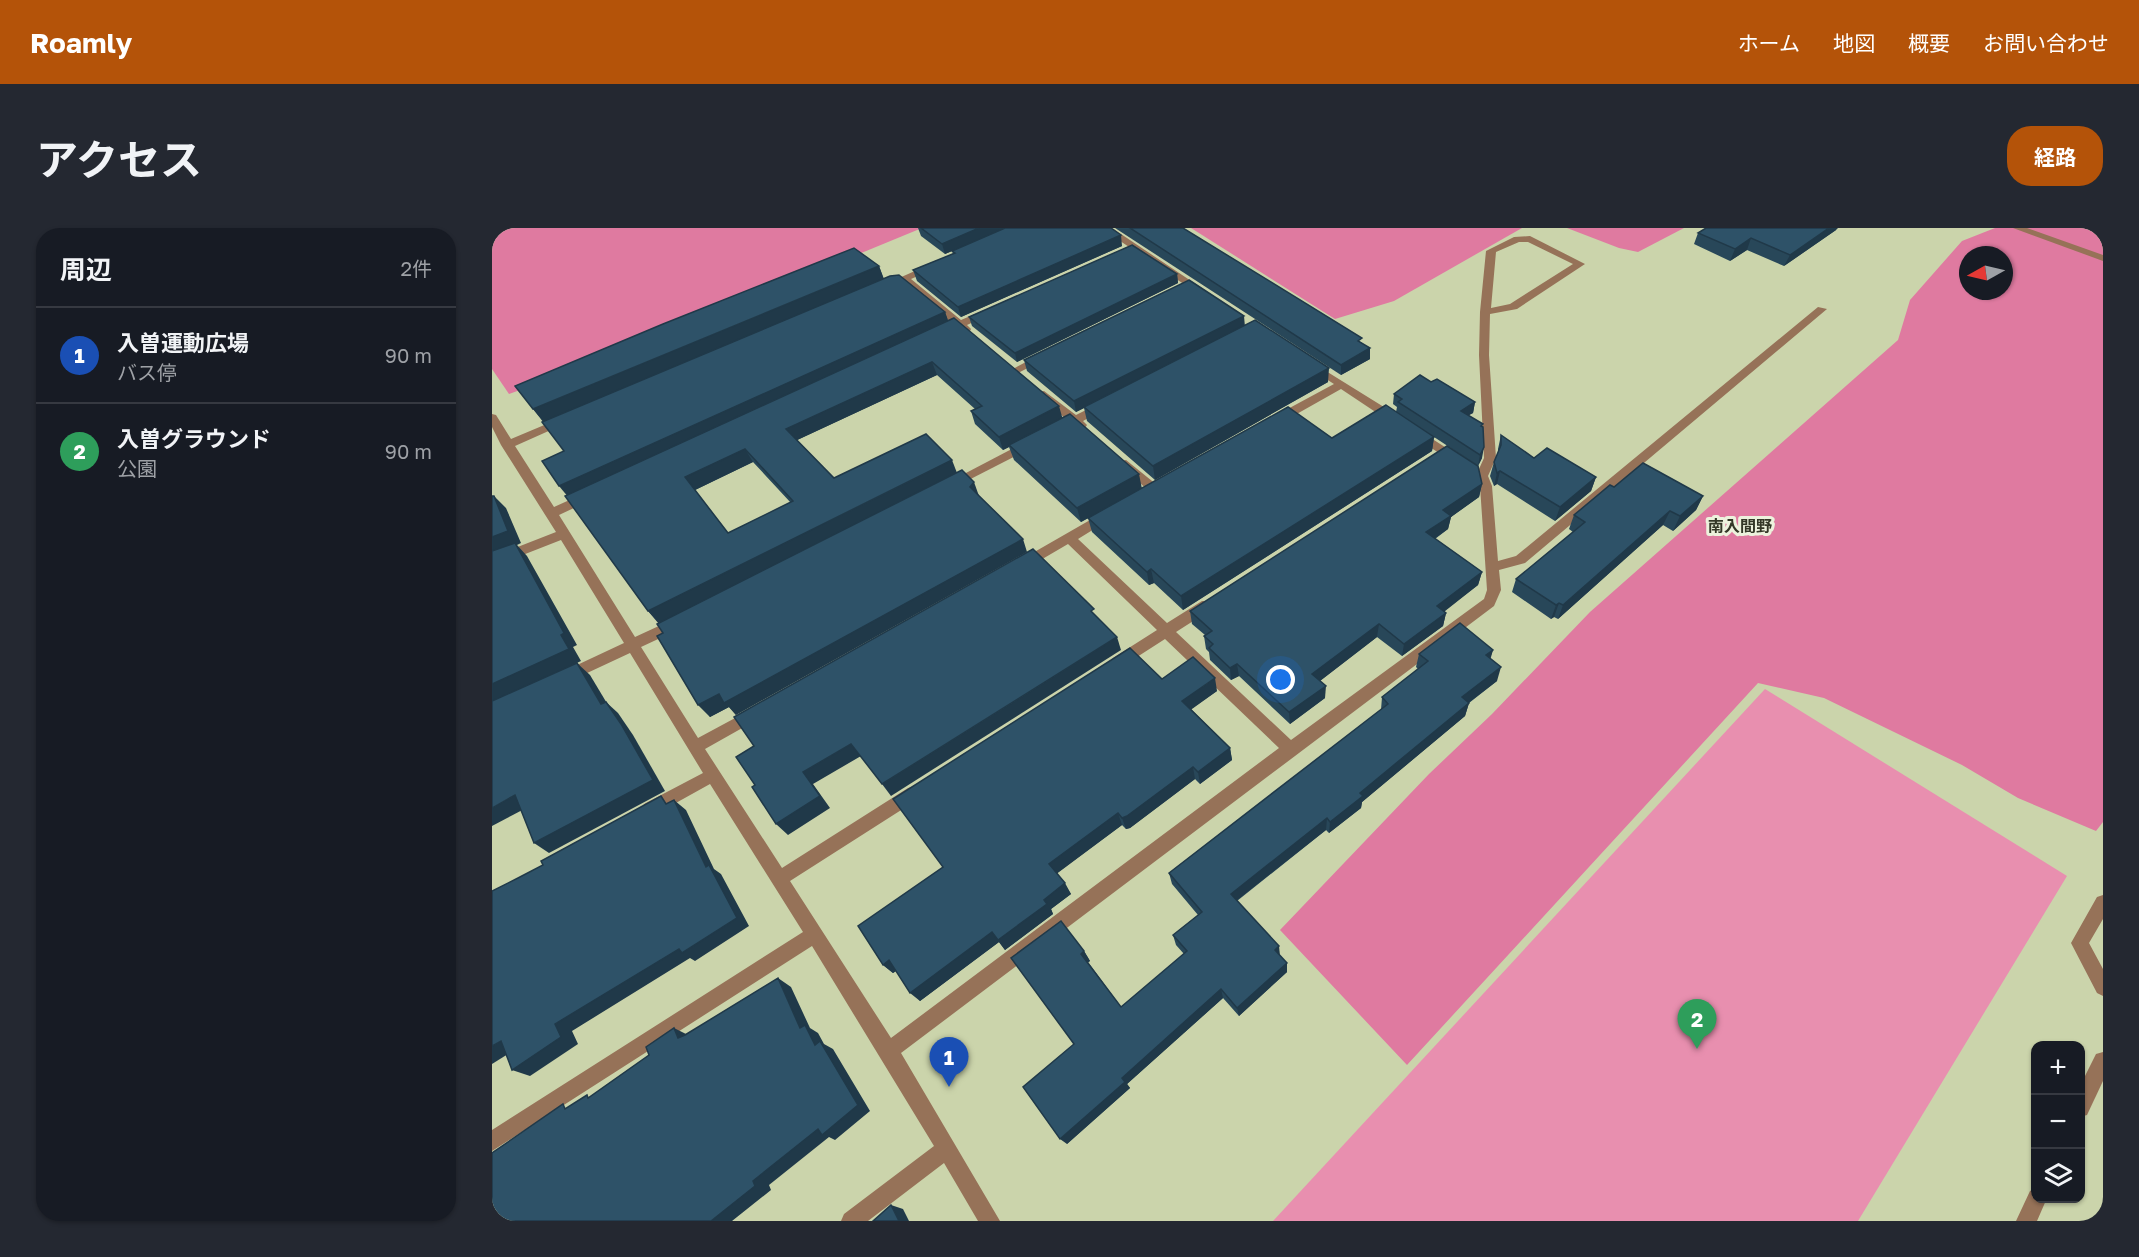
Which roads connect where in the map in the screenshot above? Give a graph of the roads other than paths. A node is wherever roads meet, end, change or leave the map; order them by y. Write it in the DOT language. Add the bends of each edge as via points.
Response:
graph roads {
  1 [pos="1106,228"];
  2 [pos="2018,228"];
  3 [pos="2103,258"];
  4 [pos="947,260"];
  5 [pos="904,278"];
  6 [pos="871,292"];
  7 [pos="1208,296"];
  8 [pos="1004,304"];
  9 [pos="1822,309"];
  10 [pos="1485,312"];
  11 [pos="961,324"];
  12 [pos="974,336"];
  13 [pos="928,339"];
  14 [pos="1056,349"];
  15 [pos="1303,359"];
  16 [pos="1341,385"];
  17 [pos="1118,399"];
  18 [pos="573,417"];
  19 [pos="492,418"];
  20 [pos="1075,421"];
  21 [pos="1268,425"];
  22 [pos="1092,436"];
  23 [pos="500,441"];
  24 [pos="1119,458"];
  25 [pos="1482,476"];
  26 [pos="1154,488"];
  27 [pos="605,489"];
  28 [pos="939,490"];
  29 [pos="1116,510"];
  30 [pos="550,514"];
  31 [pos="562,534"];
  32 [pos="1069,538"];
  33 [pos="492,562"];
  34 [pos="1492,567"];
  35 [pos="1007,573"];
  36 [pos="1215,600"];
  37 [pos="688,618"];
  38 [pos="1166,632"];
  39 [pos="632,646"];
  40 [pos="1106,670"];
  41 [pos="554,683"];
  42 [pos="770,706"];
  43 [pos="696,747"];
  44 [pos="1290,749"];
  45 [pos="713,775"];
  46 [pos="927,784"];
  47 [pos="635,818"];
  48 [pos="780,878"];
  49 [pos="2103,903"];
  50 [pos="814,935"];
  51 [pos="2103,987"];
  52 [pos="889,1051"];
  53 [pos="2103,1061"];
  54 [pos="2085,1098"];
  55 [pos="492,1141"];
  56 [pos="946,1149"];
  57 [pos="851,1221"];
  58 [pos="990,1221"];
  1 -- 7 [label="street" via="1129,249 1184,286"];
  2 -- 3 [label="street"];
  4 -- 5 [label="street"];
  5 -- 6 [label="street"];
  5 -- 11 [label="street"];
  8 -- 11 [label="street"];
  9 -- 34 [label="street" via="1520,560"];
  10 -- 10 [label="street" via="1491,251 1517,239 1530,239 1580,264 1513,308"];
  10 -- 25 [label="street" via="1490,458"];
  11 -- 12 [label="street"];
  11 -- 13 [label="street"];
  14 -- 20 [label="street" via="1020,373"];
  15 -- 16 [label="street"];
  16 -- 21 [label="street"];
  16 -- 25 [label="street" via="1439,455"];
  17 -- 20 [label="street"];
  18 -- 23 [label="street"];
  19 -- 23 [label="street"];
  20 -- 22 [label="street"];
  20 -- 28 [label="street"];
  23 -- 30 [label="street"];
  24 -- 26 [label="street"];
  25 -- 34 [label="street"];
  27 -- 30 [label="street"];
  29 -- 32 [label="street"];
  30 -- 31 [label="street"];
  31 -- 33 [label="street"];
  31 -- 39 [label="street"];
  32 -- 35 [label="street"];
  32 -- 38 [label="street"];
  34 -- 44 [label="street" via="1494,590 1489,602"];
  36 -- 38 [label="street"];
  37 -- 39 [label="street"];
  38 -- 40 [label="street"];
  38 -- 44 [label="street"];
  39 -- 41 [label="street"];
  39 -- 43 [label="street"];
  42 -- 43 [label="street"];
  43 -- 45 [label="street"];
  44 -- 52 [label="street"];
  45 -- 47 [label="street"];
  45 -- 48 [label="street"];
  46 -- 48 [label="street"];
  48 -- 50 [label="street"];
  49 -- 51 [label="street" via="2080,943"];
  50 -- 52 [label="street"];
  50 -- 55 [label="street"];
  52 -- 56 [label="street"];
  53 -- 54 [label="street"];
  56 -- 57 [label="street"];
  56 -- 58 [label="street"];
}
